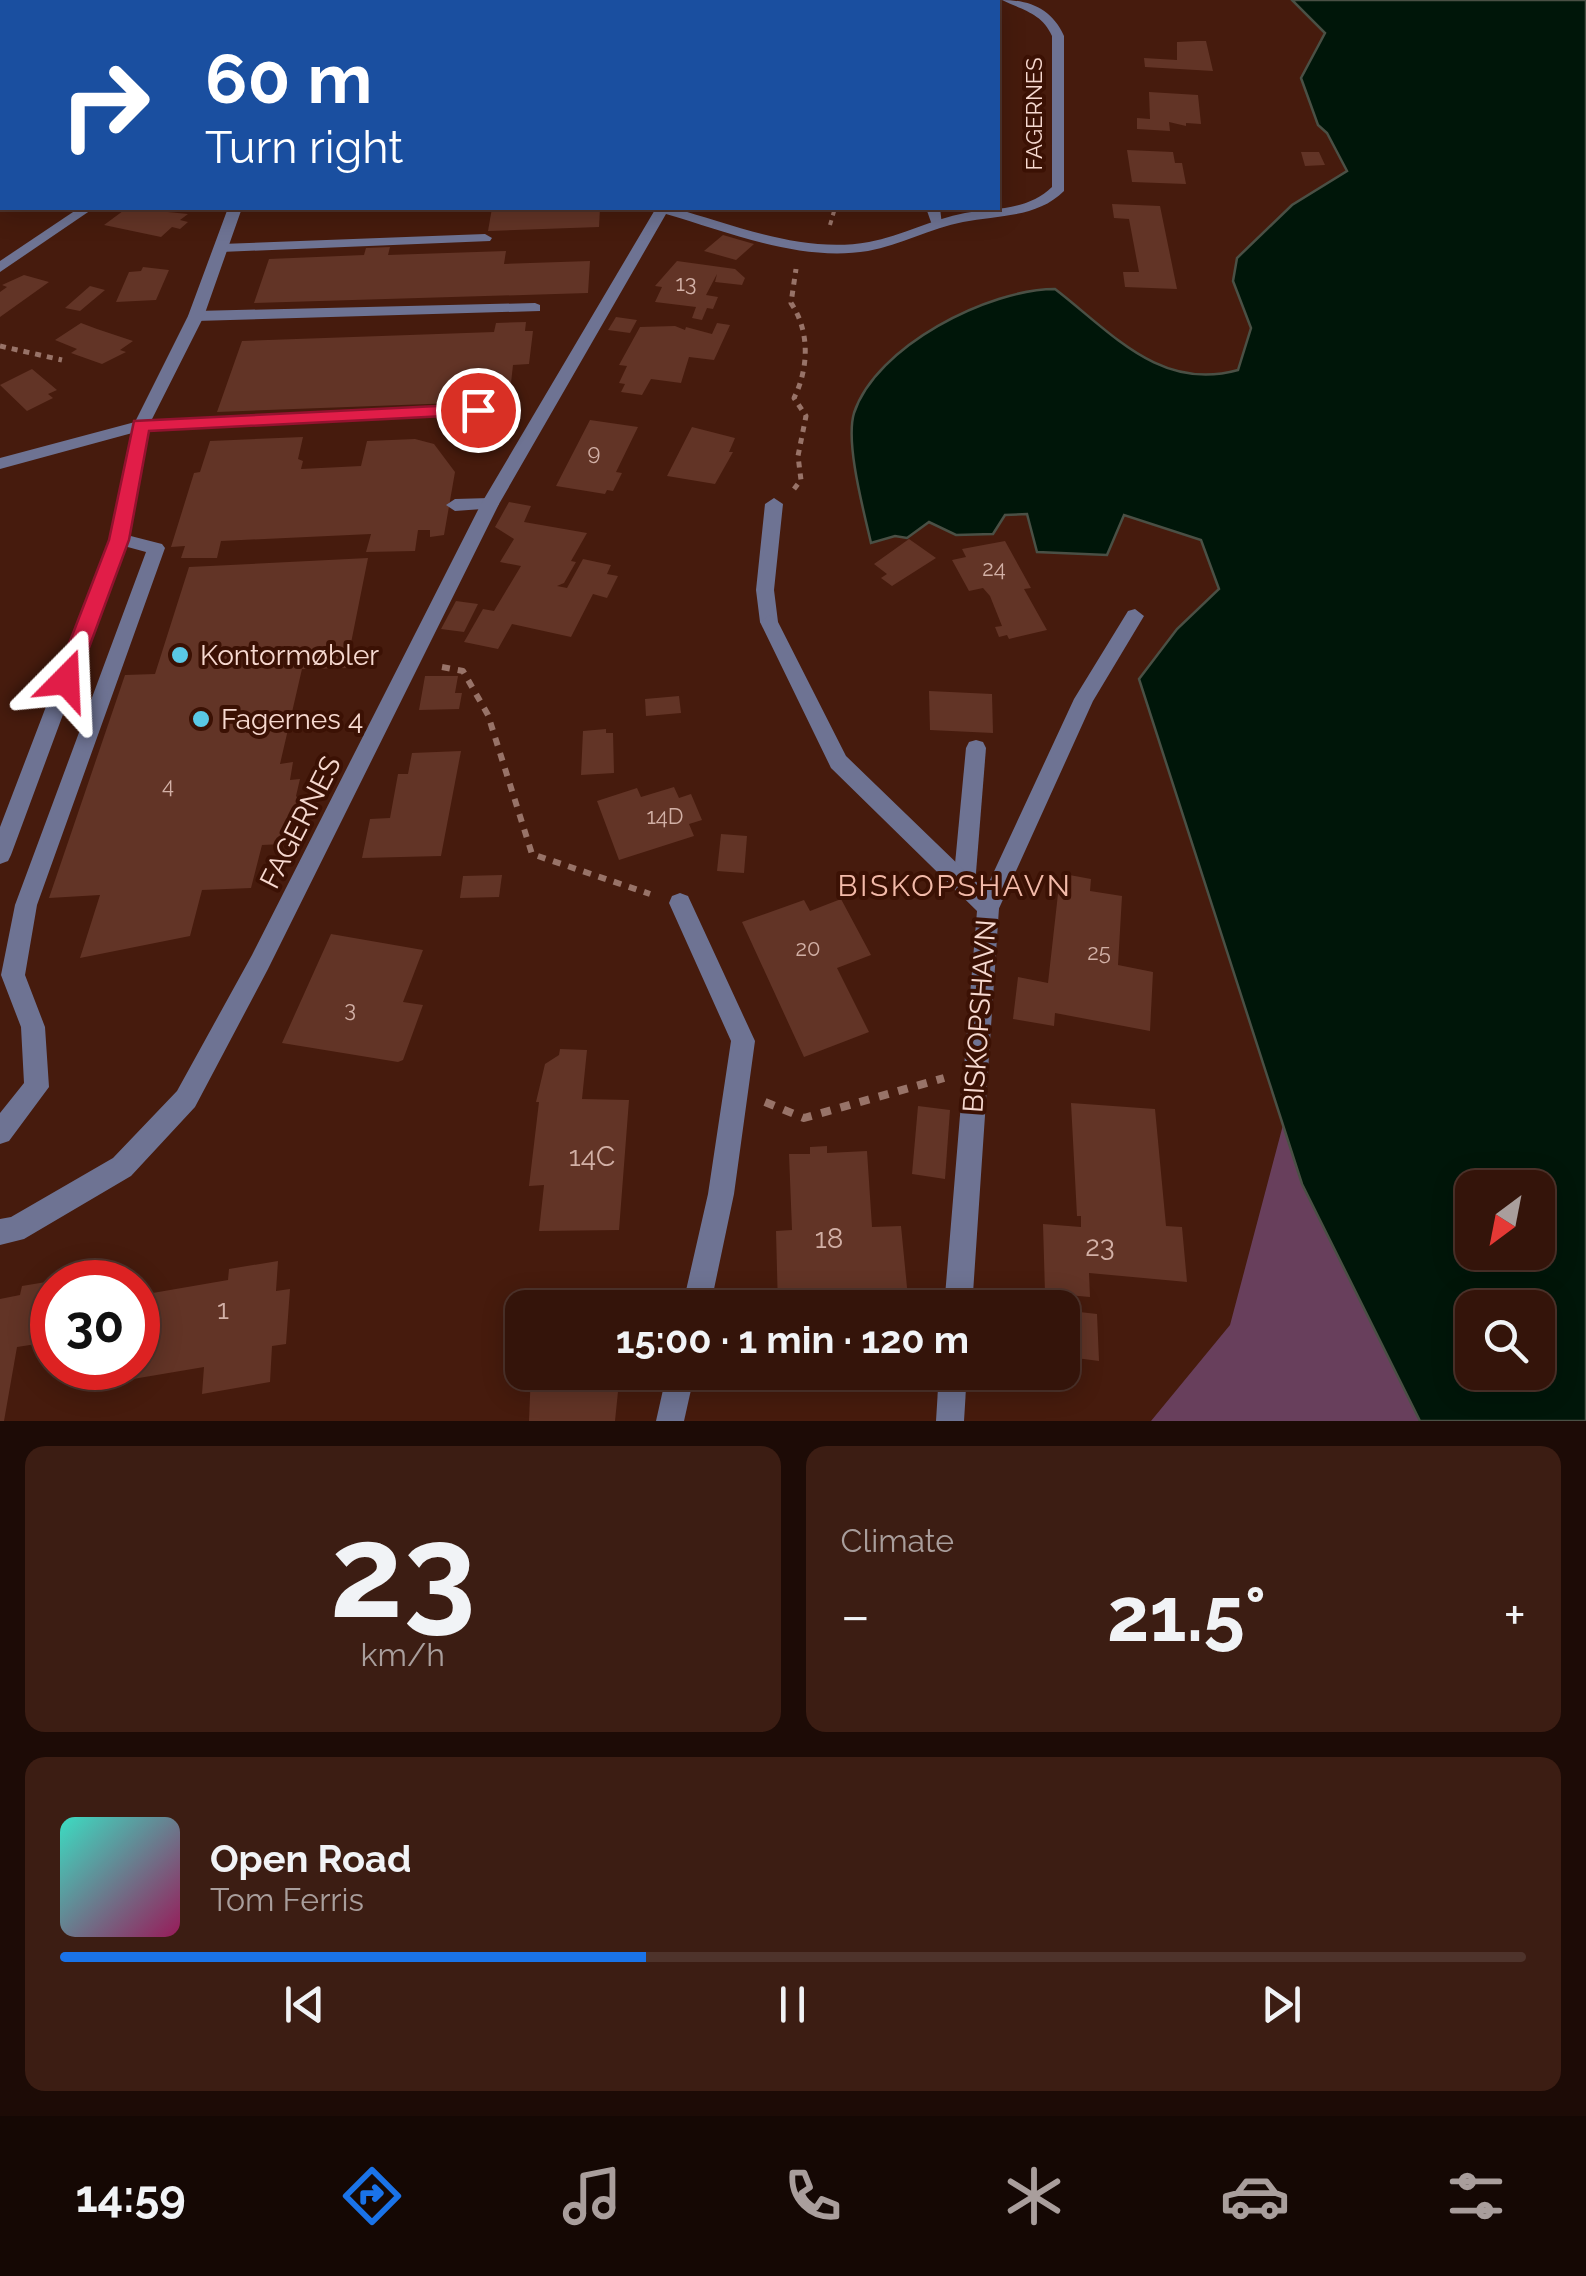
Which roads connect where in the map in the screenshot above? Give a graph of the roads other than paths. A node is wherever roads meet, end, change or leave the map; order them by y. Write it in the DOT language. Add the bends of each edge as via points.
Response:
graph roads {
  1 [pos="1008,0"];
  2 [pos="1000,207"];
  3 [pos="84,210"];
  4 [pos="234,210"];
  5 [pos="662,210"];
  6 [pos="670,210"];
  7 [pos="978,210"];
  8 [pos="935,215"];
  9 [pos="485,238"];
  10 [pos="221,248"];
  11 [pos="0,268"];
  12 [pos="534,308"];
  13 [pos="196,316"];
  14 [pos="478,410"];
  15 [pos="141,425"];
  16 [pos="0,464"];
  17 [pos="455,504"];
  18 [pos="490,504"];
  19 [pos="774,504"];
  20 [pos="119,540"];
  21 [pos="1135,616"];
  22 [pos="976,748"];
  23 [pos="0,855"];
  24 [pos="964,885"];
  25 [pos="680,903"];
  26 [pos="988,908"];
  27 [pos="0,1132"];
  28 [pos="0,1232"];
  29 [pos="700,1290"];
  30 [pos="959,1290"];
  31 [pos="677,1390"];
  32 [pos="952,1390"];
  33 [pos="670,1421"];
  34 [pos="950,1421"];
  1 -- 2 [label="street, FAGERNES" via="1046,16 1058,36 1059,188 1038,203"];
  3 -- 11 [label="street"];
  4 -- 10 [label="street"];
  5 -- 18 [label="street, FAGERNES"];
  6 -- 8 [label="street, FAGERNES" via="834,250 871,246"];
  7 -- 8 [label="street, FAGERNES"];
  9 -- 10 [label="street"];
  10 -- 13 [label="street"];
  12 -- 13 [label="street"];
  13 -- 15 [label="street"];
  14 -- 15 [label="street"];
  15 -- 16 [label="street"];
  15 -- 20 [label="street"];
  17 -- 18 [label="street"];
  18 -- 28 [label="street, FAGERNES" via="186,1099 122,1167 15,1230"];
  19 -- 24 [label="street, BISKOPSHAVN" via="765,590 769,622 838,762"];
  20 -- 23 [label="street"];
  20 -- 27 [label="street" via="156,548 26,905 13,974 33,1027 38,1087"];
  21 -- 26 [label="street" via="1084,699"];
  22 -- 24 [label="street"];
  24 -- 26 [label="street, BISKOPSHAVN"];
  25 -- 29 [label="street" via="743,1041"];
  26 -- 30 [label="street, BISKOPSHAVN"];
  31 -- 33 [label="street"];
  32 -- 34 [label="street"];
}
